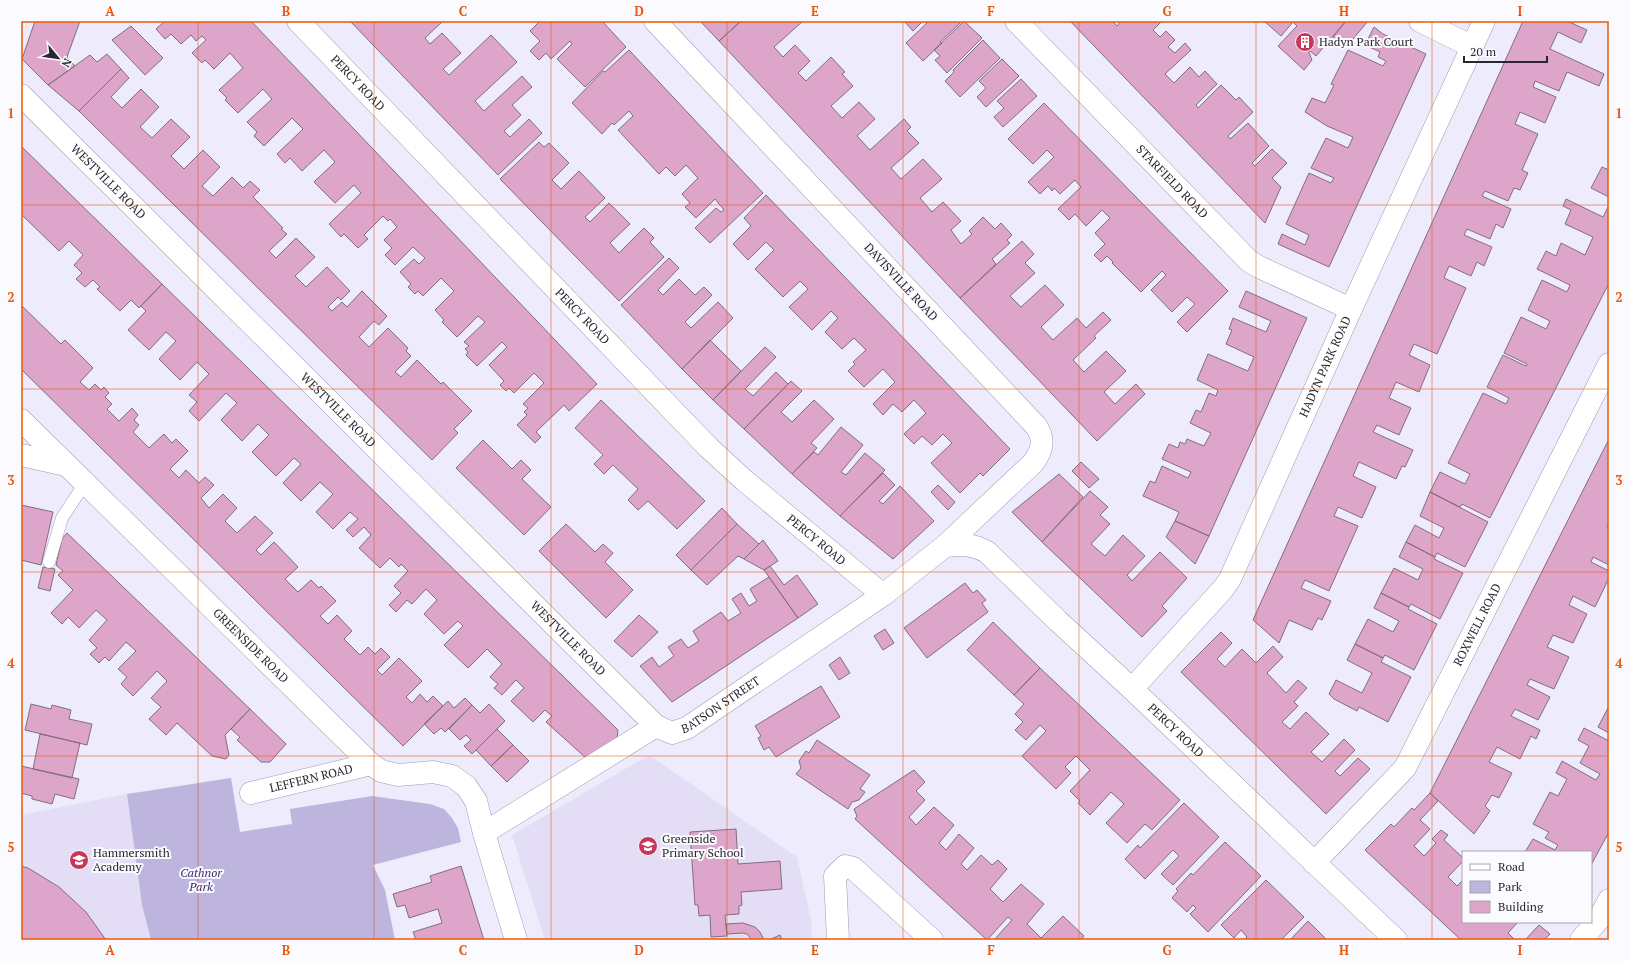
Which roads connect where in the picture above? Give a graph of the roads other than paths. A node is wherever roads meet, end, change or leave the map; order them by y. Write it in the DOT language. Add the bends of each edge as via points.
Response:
graph roads {
  1 [pos="298,21"];
  2 [pos="655,21"];
  3 [pos="1016,21"];
  4 [pos="1420,21"];
  5 [pos="1484,21"];
  6 [pos="1473,47"];
  7 [pos="21,94"];
  8 [pos="1351,309"];
  9 [pos="1609,364"];
  10 [pos="21,420"];
  11 [pos="21,455"];
  12 [pos="66,465"];
  13 [pos="85,483"];
  14 [pos="945,546"];
  15 [pos="49,562"];
  16 [pos="883,595"];
  17 [pos="1132,689"];
  18 [pos="656,726"];
  19 [pos="372,764"];
  20 [pos="251,793"];
  21 [pos="484,833"];
  22 [pos="1314,862"];
  23 [pos="1609,900"];
  24 [pos="1387,937"];
  25 [pos="516,940"];
  26 [pos="838,940"];
  27 [pos="932,940"];
  28 [pos="1581,940"];
  1 -- 16 [label="street, PERCY ROAD" via="709,448"];
  2 -- 14 [label="street, DAVISVILLE ROAD" via="1040,432 1042,446 1033,463"];
  3 -- 8 [label="street, STARFIELD ROAD" via="1249,261"];
  4 -- 6 [label="street"];
  5 -- 6 [label="street, HADYN PARK ROAD"];
  6 -- 8 [label="street, HADYN PARK ROAD"];
  7 -- 18 [label="street, WESTVILLE ROAD"];
  8 -- 17 [label="street, HADYN PARK ROAD" via="1230,579"];
  9 -- 22 [label="street, ROXWELL ROAD" via="1405,768"];
  10 -- 12 [label="street, GREENSIDE ROAD"];
  11 -- 12 [label="street"];
  12 -- 13 [label="street, GREENSIDE ROAD"];
  13 -- 15 [label="lane" via="62,518"];
  13 -- 19 [label="street, GREENSIDE ROAD"];
  14 -- 16 [label="street, BATSON STREET"];
  14 -- 17 [label="street, PERCY ROAD" via="976,546 987,552"];
  16 -- 18 [label="street, BATSON STREET" via="687,728 672,733"];
  17 -- 22 [label="street, PERCY ROAD"];
  18 -- 21 [label="street"];
  19 -- 20 [label="street, LEFFERN ROAD"];
  19 -- 21 [label="street, GREENSIDE ROAD" via="381,771 398,775 433,772 452,776 466,786 476,801"];
  21 -- 25 [label="street, GREENSIDE ROAD"];
  22 -- 24 [label="street, PERCY ROAD"];
  23 -- 28 [label="street" via="1599,918"];
  26 -- 27 [label="street" via="835,876 845,866 853,868"];
}
